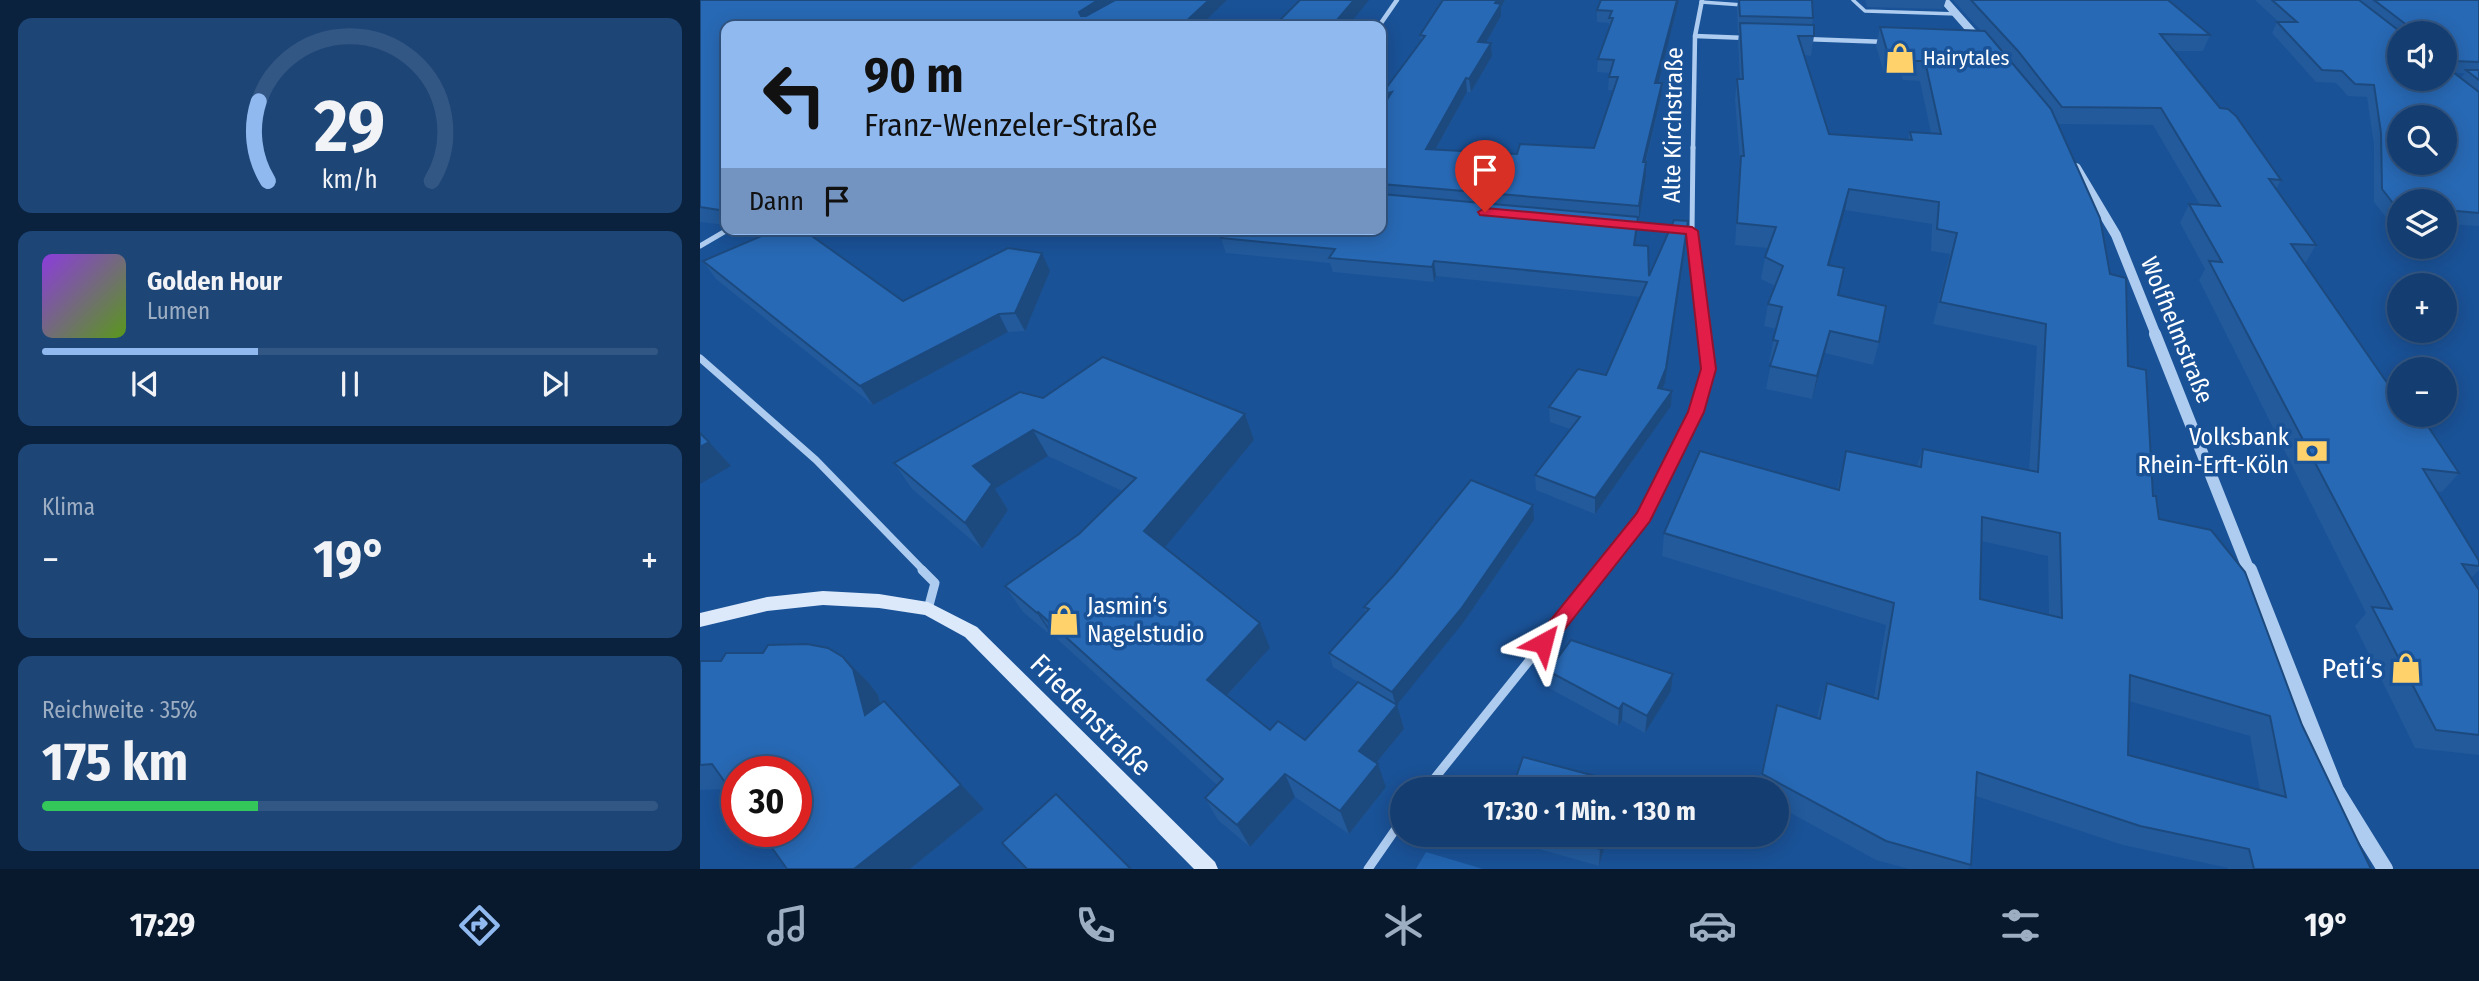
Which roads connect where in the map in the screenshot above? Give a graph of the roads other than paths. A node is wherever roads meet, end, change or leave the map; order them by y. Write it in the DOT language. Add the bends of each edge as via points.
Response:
graph roads {
  1 [pos="1397,0"];
  2 [pos="1853,0"];
  3 [pos="1944,0"];
  4 [pos="1701,1"];
  5 [pos="1754,5"];
  6 [pos="1957,14"];
  7 [pos="1382,21"];
  8 [pos="1695,36"];
  9 [pos="1750,38"];
  10 [pos="1792,39"];
  11 [pos="1888,42"];
  12 [pos="1971,45"];
  13 [pos="1987,49"];
  14 [pos="2067,154"];
  15 [pos="1624,225"];
  16 [pos="1692,231"];
  17 [pos="721,234"];
  18 [pos="700,246"];
  19 [pos="700,358"];
  20 [pos="928,609"];
  21 [pos="700,620"];
  22 [pos="1436,777"];
  23 [pos="1390,837"];
  24 [pos="1208,869"];
  25 [pos="1368,869"];
  26 [pos="2385,869"];
  1 -- 7 [label="street"];
  2 -- 6 [label="lane" via="1865,11"];
  3 -- 6 [label="street"];
  4 -- 5 [label="lane"];
  4 -- 8 [label="street, Alte Kirchstraße"];
  6 -- 13 [label="street"];
  8 -- 9 [label="street"];
  8 -- 16 [label="street, Alte Kirchstraße"];
  10 -- 11 [label="street"];
  12 -- 13 [label="street"];
  14 -- 26 [label="street, Wolfhelmstraße" via="2116,235 2336,790"];
  15 -- 16 [label="street"];
  16 -- 22 [label="street, Alte Kirchstraße" via="1708,369 1696,412 1644,517"];
  17 -- 18 [label="street"];
  19 -- 20 [label="street" via="816,460 935,583"];
  20 -- 21 [label="main road, Friedenstraße" via="823,598 767,604"];
  20 -- 24 [label="main road, Friedenstraße" via="971,632"];
  23 -- 25 [label="street"];
}
